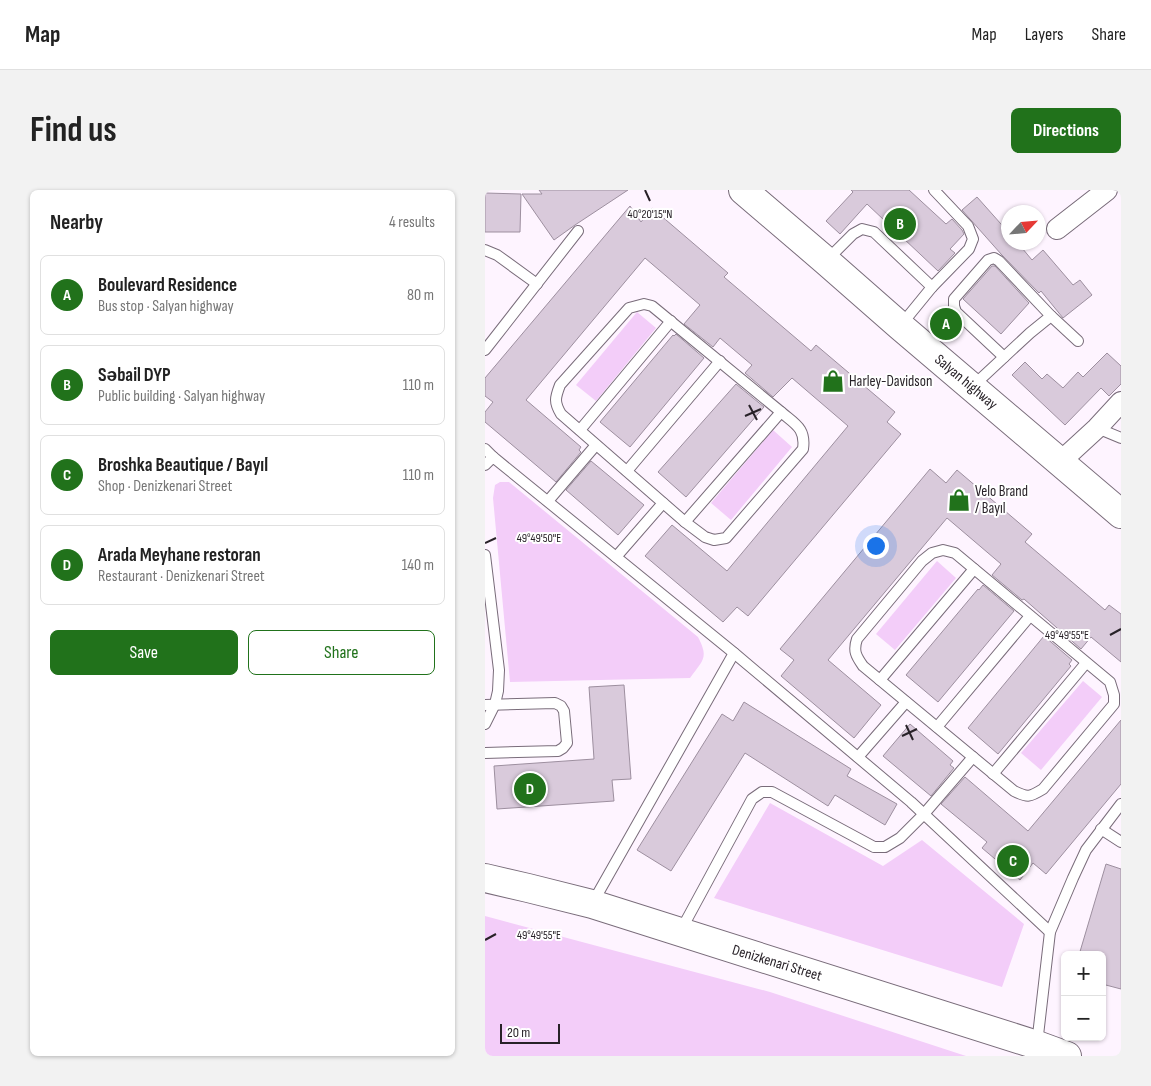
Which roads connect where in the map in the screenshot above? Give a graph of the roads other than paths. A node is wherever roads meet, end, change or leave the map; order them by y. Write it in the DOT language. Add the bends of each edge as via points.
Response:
graph roads {
  1 [pos="743,190"];
  2 [pos="934,190"];
  3 [pos="1107,190"];
  4 [pos="1057,229"];
  5 [pos="578,231"];
  6 [pos="485,250"];
  7 [pos="826,261"];
  8 [pos="537,284"];
  9 [pos="932,287"];
  10 [pos="1051,316"];
  11 [pos="671,322"];
  12 [pos="900,326"];
  13 [pos="1077,341"];
  14 [pos="485,350"];
  15 [pos="1004,357"];
  16 [pos="720,361"];
  17 [pos="971,387"];
  18 [pos="1121,402"];
  19 [pos="781,412"];
  20 [pos="1097,428"];
  21 [pos="580,430"];
  22 [pos="1121,438"];
  23 [pos="596,444"];
  24 [pos="489,453"];
  25 [pos="1061,462"];
  26 [pos="485,465"];
  27 [pos="627,471"];
  28 [pos="548,501"];
  29 [pos="663,503"];
  30 [pos="1121,514"];
  31 [pos="685,522"];
  32 [pos="485,555"];
  33 [pos="616,557"];
  34 [pos="974,569"];
  35 [pos="1030,616"];
  36 [pos="734,653"];
  37 [pos="1086,663"];
  38 [pos="880,680"];
  39 [pos="906,702"];
  40 [pos="490,704"];
  41 [pos="485,724"];
  42 [pos="937,727"];
  43 [pos="485,753"];
  44 [pos="973,756"];
  45 [pos="858,757"];
  46 [pos="993,774"];
  47 [pos="1121,804"];
  48 [pos="924,814"];
  49 [pos="1101,829"];
  50 [pos="1121,842"];
  51 [pos="485,878"];
  52 [pos="592,904"];
  53 [pos="679,932"];
  54 [pos="1050,932"];
  55 [pos="1037,1045"];
  56 [pos="1067,1056"];
  1 -- 7 [label="highway, Salyan highway"];
  2 -- 9 [label="lane" via="968,226 973,239 969,249"];
  3 -- 4 [label="street"];
  5 -- 8 [label="lane"];
  6 -- 8 [label="lane"];
  7 -- 9 [label="lane" via="862,229 874,232"];
  7 -- 12 [label="highway, Salyan highway"];
  8 -- 14 [label="lane"];
  9 -- 12 [label="lane"];
  10 -- 13 [label="lane"];
  10 -- 15 [label="lane"];
  10 -- 15 [label="lane" via="999,261 995,258 988,260 954,299 954,306 956,312"];
  11 -- 16 [label="lane"];
  11 -- 21 [label="lane"];
  11 -- 21 [label="lane" via="652,306 644,304 629,308 560,386 557,406 561,414"];
  12 -- 17 [label="highway, Salyan highway"];
  15 -- 17 [label="lane"];
  16 -- 19 [label="lane"];
  16 -- 27 [label="lane"];
  17 -- 25 [label="highway, Salyan highway"];
  18 -- 20 [label="street"];
  19 -- 31 [label="lane"];
  19 -- 31 [label="lane" via="800,428 805,440 803,449 726,538 715,540 705,537"];
  20 -- 22 [label="lane"];
  20 -- 25 [label="street"];
  21 -- 23 [label="lane"];
  23 -- 27 [label="lane"];
  23 -- 28 [label="lane"];
  24 -- 26 [label="lane"];
  24 -- 28 [label="lane"];
  25 -- 30 [label="highway, Salyan highway"];
  27 -- 29 [label="lane"];
  28 -- 33 [label="lane"];
  29 -- 31 [label="lane"];
  29 -- 33 [label="lane"];
  32 -- 40 [label="lane" via="499,670 498,690"];
  33 -- 36 [label="lane"];
  34 -- 35 [label="lane"];
  34 -- 38 [label="lane"];
  34 -- 38 [label="lane" via="955,554 943,550 932,553 916,568 857,638 854,648 858,659"];
  35 -- 37 [label="lane"];
  35 -- 42 [label="lane"];
  36 -- 45 [label="lane"];
  36 -- 52 [label="lane"];
  37 -- 46 [label="lane"];
  37 -- 46 [label="lane" via="1109,682 1115,695 1113,704 1049,782 1033,796 1025,797"];
  38 -- 39 [label="lane"];
  39 -- 42 [label="lane"];
  39 -- 45 [label="lane"];
  40 -- 41 [label="lane"];
  40 -- 43 [label="lane" via="555,703 561,706 567,743 558,751"];
  42 -- 44 [label="lane"];
  44 -- 46 [label="lane"];
  44 -- 48 [label="lane"];
  45 -- 48 [label="lane"];
  47 -- 49 [label="lane"];
  48 -- 53 [label="lane" via="900,838 885,847 874,847 772,792 762,792 752,799"];
  48 -- 54 [label="lane"];
  49 -- 50 [label="lane"];
  49 -- 54 [label="lane" via="1086,850"];
  51 -- 52 [label="highway, Denizkenari Street"];
  52 -- 53 [label="highway, Denizkenari Street"];
  53 -- 55 [label="highway, Denizkenari Street"];
  54 -- 55 [label="lane"];
  55 -- 56 [label="highway, Denizkenari Street"];
}
